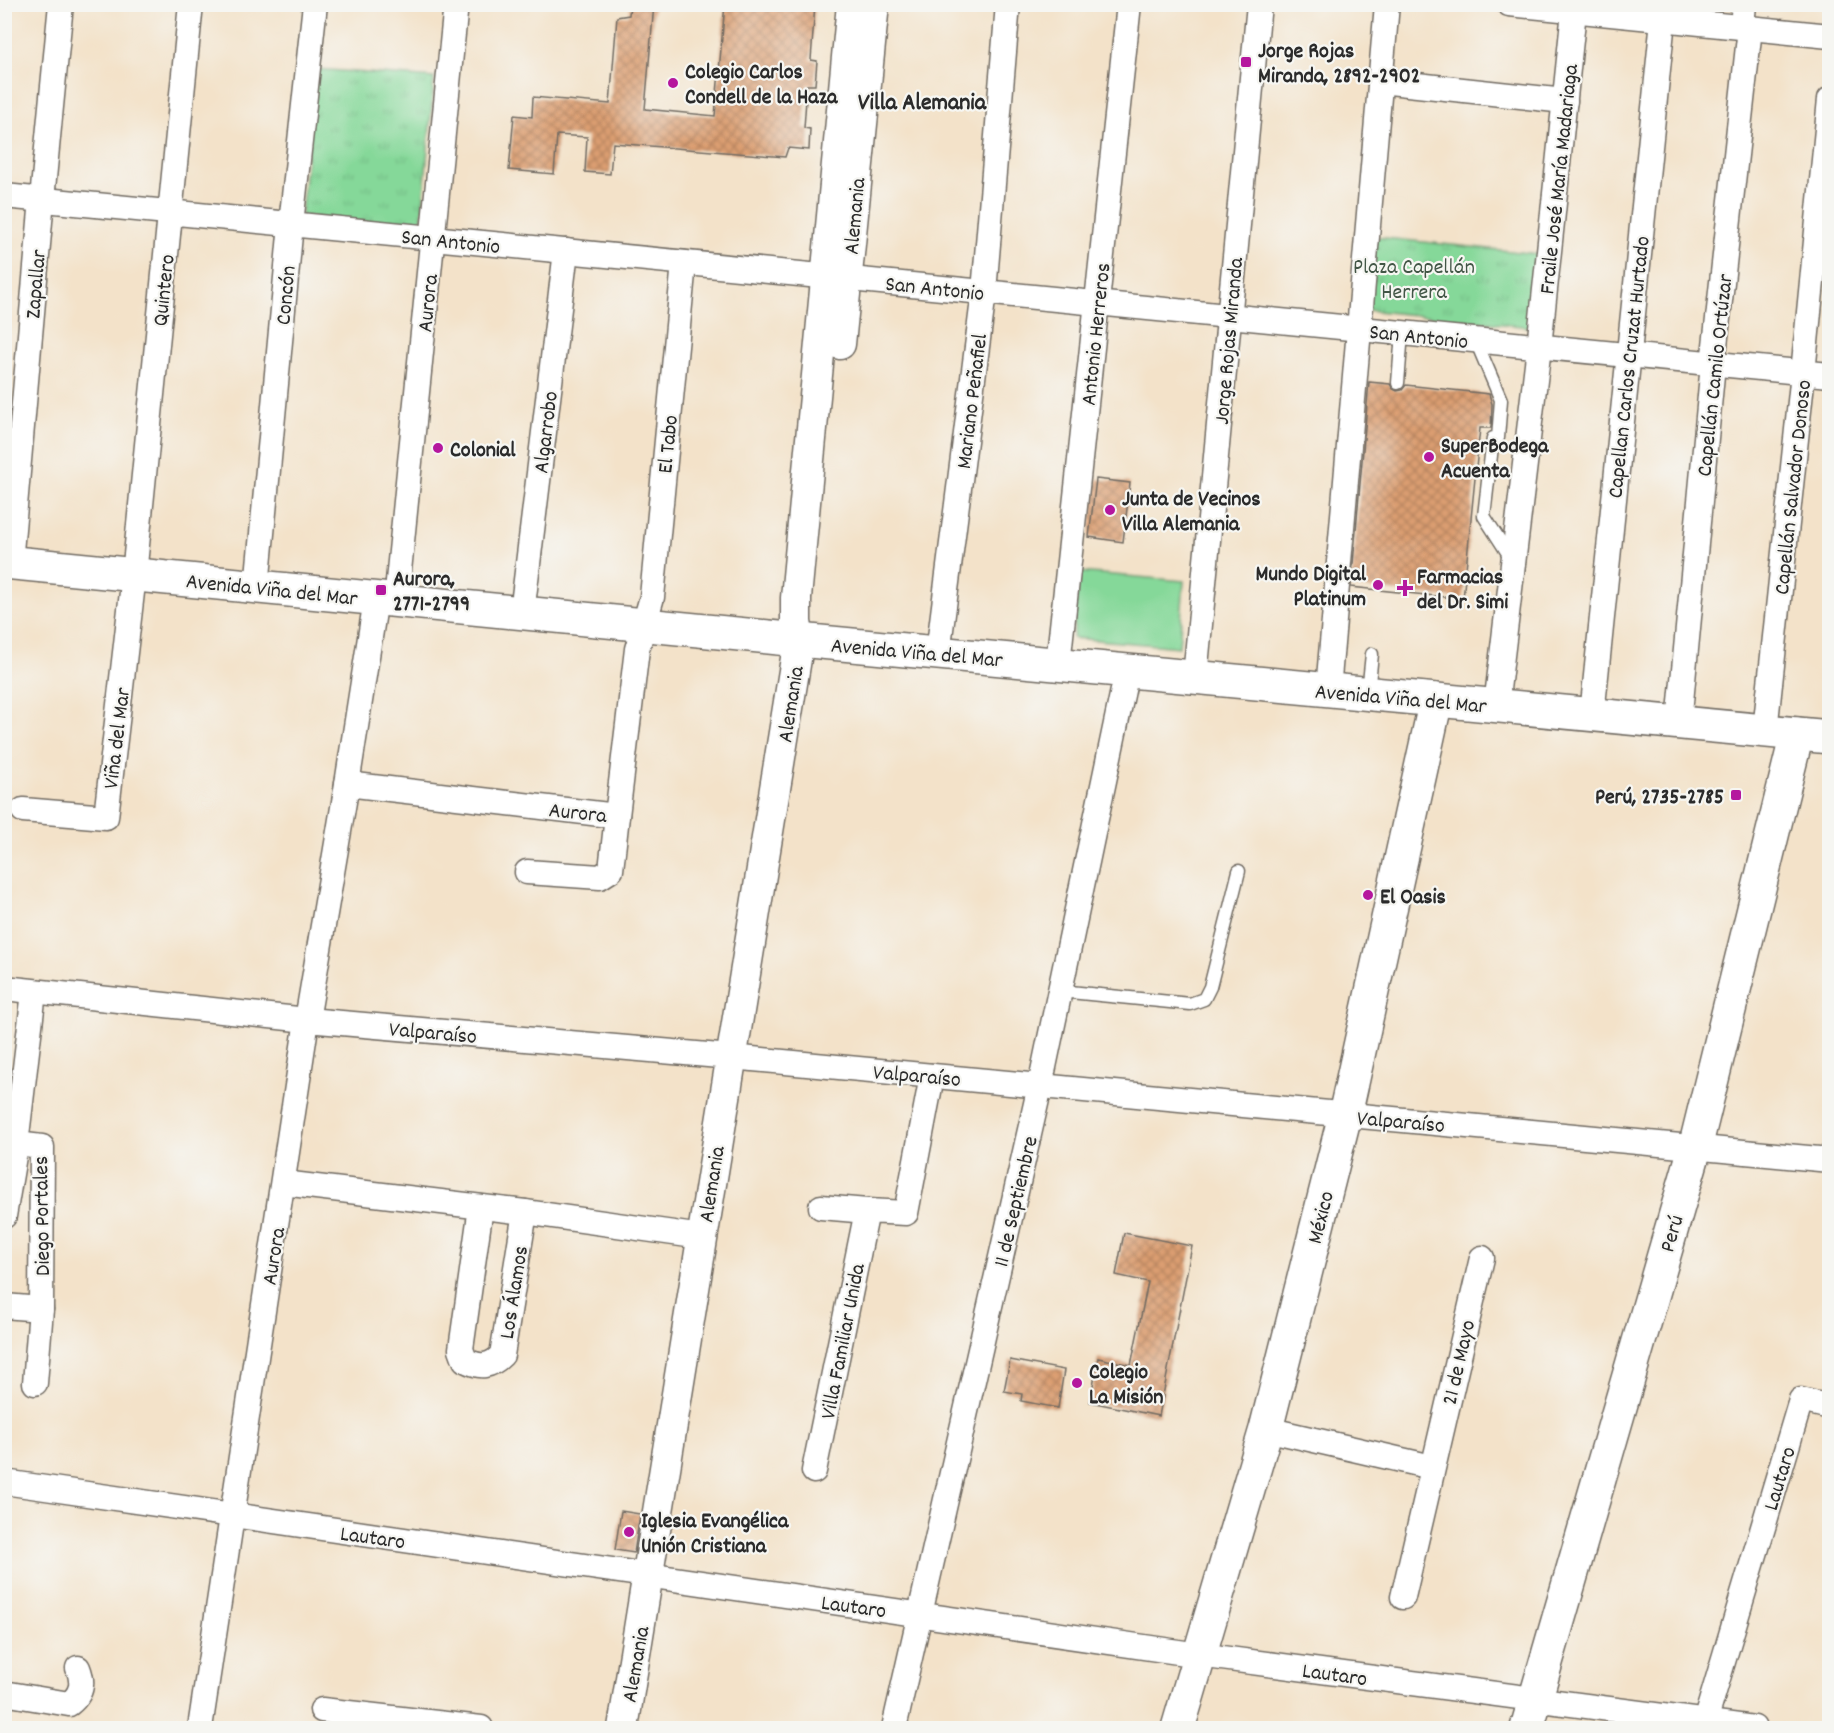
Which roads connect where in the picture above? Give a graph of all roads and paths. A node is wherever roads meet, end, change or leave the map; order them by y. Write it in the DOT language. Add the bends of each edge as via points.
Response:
graph roads {
  1 [pos="62,4"];
  2 [pos="191,4"];
  3 [pos="315,4"];
  4 [pos="456,4"];
  5 [pos="852,4"];
  6 [pos="874,4"];
  7 [pos="1008,4"];
  8 [pos="1129,4"];
  9 [pos="1259,4"];
  10 [pos="1387,4"];
  11 [pos="1509,4"];
  12 [pos="1548,6"];
  13 [pos="1574,11"];
  14 [pos="1652,14"];
  15 [pos="1746,20"];
  16 [pos="1830,36"];
  17 [pos="1380,81"];
  18 [pos="1830,99"];
  19 [pos="1565,101"];
  20 [pos="4,196"];
  21 [pos="42,200"];
  22 [pos="169,212"];
  23 [pos="291,224"];
  24 [pos="432,238"];
  25 [pos="566,251"];
  26 [pos="684,262"];
  27 [pos="836,278"];
  28 [pos="984,292"];
  29 [pos="1097,303"];
  30 [pos="1229,316"];
  31 [pos="1358,329"];
  32 [pos="1402,333"];
  33 [pos="1476,341"];
  34 [pos="1539,347"];
  35 [pos="1628,355"];
  36 [pos="1713,364"];
  37 [pos="1803,373"];
  38 [pos="1830,375"];
  39 [pos="1398,383"];
  40 [pos="7,562"];
  41 [pos="1513,562"];
  42 [pos="134,575"];
  43 [pos="257,587"];
  44 [pos="386,599"];
  45 [pos="522,613"];
  46 [pos="644,625"];
  47 [pos="799,640"];
  48 [pos="938,653"];
  49 [pos="1372,654"];
  50 [pos="1058,664"];
  51 [pos="1127,671"];
  52 [pos="1195,677"];
  53 [pos="1328,690"];
  54 [pos="1368,694"];
  55 [pos="1436,700"];
  56 [pos="1496,706"];
  57 [pos="1592,715"];
  58 [pos="1679,723"];
  59 [pos="1765,731"];
  60 [pos="1797,734"];
  61 [pos="1830,737"];
  62 [pos="347,784"];
  63 [pos="23,810"];
  64 [pos="617,816"];
  65 [pos="1239,871"];
  66 [pos="527,872"];
  67 [pos="4,988"];
  68 [pos="1060,991"];
  69 [pos="34,992"];
  70 [pos="308,1020"];
  71 [pos="731,1057"];
  72 [pos="932,1076"];
  73 [pos="1040,1086"];
  74 [pos="1345,1115"];
  75 [pos="16,1143"];
  76 [pos="1695,1148"];
  77 [pos="1830,1161"];
  78 [pos="283,1183"];
  79 [pos="481,1207"];
  80 [pos="821,1207"];
  81 [pos="867,1211"];
  82 [pos="525,1212"];
  83 [pos="4,1216"];
  84 [pos="702,1237"];
  85 [pos="1482,1258"];
  86 [pos="4,1306"];
  87 [pos="41,1309"];
  88 [pos="35,1383"];
  89 [pos="1830,1407"];
  90 [pos="1266,1429"];
  91 [pos="1432,1467"];
  92 [pos="814,1472"];
  93 [pos="4,1482"];
  94 [pos="232,1516"];
  95 [pos="649,1577"];
  96 [pos="1403,1597"];
  97 [pos="921,1614"];
  98 [pos="1199,1655"];
  99 [pos="78,1668"];
  100 [pos="4,1694"];
  101 [pos="322,1710"];
  102 [pos="1531,1714"];
  103 [pos="1705,1722"];
  104 [pos="200,1728"];
  105 [pos="481,1728"];
  106 [pos="623,1728"];
  107 [pos="894,1728"];
  108 [pos="1178,1728"];
  109 [pos="1754,1728"];
  1 -- 21 [label="street, Zapallar"];
  2 -- 22 [label="street, Quintero"];
  3 -- 23 [label="street, Concón"];
  4 -- 24 [label="street, Aurora"];
  5 -- 27 [label="street, Alemania"];
  6 -- 27 [label="street, Alemania"];
  7 -- 28 [label="street, Mariano Peñafiel"];
  8 -- 29 [label="street, Antonio Herreros"];
  9 -- 30 [label="street, Jorge Rojas Miranda"];
  10 -- 17 [label="street"];
  11 -- 12 [label="street"];
  12 -- 13 [label="street"];
  13 -- 14 [label="street"];
  13 -- 19 [label="street, Fraile José María Madariaga"];
  14 -- 15 [label="street"];
  14 -- 35 [label="street, Capellan Carlos Cruzat Hurtado"];
  15 -- 16 [label="street"];
  15 -- 36 [label="street, Capellán Camilo Ortúzar"];
  17 -- 19 [label="street"];
  17 -- 31 [label="street"];
  18 -- 37 [label="street, Capellán Salvador Donoso"];
  19 -- 34 [label="street, Fraile José María Madariaga"];
  20 -- 21 [label="street, San Antonio"];
  21 -- 22 [label="street, San Antonio"];
  21 -- 40 [label="street, Zapallar"];
  22 -- 23 [label="street, San Antonio"];
  22 -- 42 [label="street, Quintero"];
  23 -- 24 [label="street, San Antonio"];
  23 -- 43 [label="street, Concón"];
  24 -- 25 [label="street, San Antonio"];
  24 -- 44 [label="street, Aurora"];
  25 -- 26 [label="street, San Antonio"];
  25 -- 45 [label="street, Algarrobo"];
  26 -- 27 [label="street, San Antonio"];
  26 -- 46 [label="street, El Tabo" via="651,597"];
  27 -- 28 [label="street, San Antonio"];
  27 -- 47 [label="street, Alemania" via="812,600"];
  28 -- 29 [label="street, San Antonio"];
  28 -- 48 [label="street, Mariano Peñafiel"];
  29 -- 30 [label="street, San Antonio"];
  29 -- 50 [label="street, Antonio Herreros"];
  30 -- 31 [label="street, San Antonio"];
  30 -- 52 [label="street, Jorge Rojas Miranda"];
  31 -- 32 [label="street, San Antonio"];
  31 -- 53 [label="street"];
  32 -- 33 [label="street, San Antonio"];
  32 -- 39 [label="lane"];
  33 -- 34 [label="street, San Antonio"];
  33 -- 41 [label="lane" via="1501,400 1484,516"];
  34 -- 35 [label="street, San Antonio"];
  34 -- 41 [label="street, Fraile José María Madariaga"];
  35 -- 36 [label="street, San Antonio"];
  35 -- 57 [label="street, Capellan Carlos Cruzat Hurtado"];
  36 -- 37 [label="street, San Antonio"];
  36 -- 58 [label="street, Capellán Camilo Ortúzar"];
  37 -- 38 [label="street, San Antonio"];
  37 -- 59 [label="street, Capellán Salvador Donoso"];
  40 -- 42 [label="main road, Avenida Viña del Mar"];
  41 -- 56 [label="street, Fraile José María Madariaga"];
  42 -- 43 [label="main road, Avenida Viña del Mar"];
  42 -- 63 [label="street, Viña del Mar" via="106,817"];
  43 -- 44 [label="main road, Avenida Viña del Mar"];
  44 -- 45 [label="main road, Avenida Viña del Mar"];
  44 -- 62 [label="street, Aurora"];
  45 -- 46 [label="main road, Avenida Viña del Mar"];
  46 -- 47 [label="main road, Avenida Viña del Mar"];
  46 -- 64 [label="street, Aurora" via="637,649"];
  47 -- 48 [label="main road, Avenida Viña del Mar"];
  47 -- 71 [label="street, Alemania"];
  48 -- 50 [label="main road, Avenida Viña del Mar"];
  49 -- 54 [label="lane"];
  50 -- 51 [label="main road, Avenida Viña del Mar"];
  51 -- 52 [label="main road, Avenida Viña del Mar"];
  51 -- 68 [label="street, 11 de Septiembre"];
  52 -- 53 [label="main road, Avenida Viña del Mar"];
  53 -- 54 [label="main road, Avenida Viña del Mar"];
  54 -- 55 [label="main road, Avenida Viña del Mar"];
  55 -- 56 [label="main road, Avenida Viña del Mar"];
  55 -- 74 [label="main road, México"];
  56 -- 57 [label="main road, Avenida Viña del Mar"];
  57 -- 58 [label="main road, Avenida Viña del Mar"];
  58 -- 59 [label="main road, Avenida Viña del Mar"];
  59 -- 60 [label="main road, Avenida Viña del Mar"];
  60 -- 61 [label="main road, Avenida Viña del Mar"];
  60 -- 76 [label="main road, Perú"];
  62 -- 64 [label="street, Aurora"];
  62 -- 70 [label="street, Aurora"];
  64 -- 66 [label="street" via="611,870 606,874 600,877"];
  65 -- 68 [label="lane" via="1204,999 1190,1004"];
  67 -- 69 [label="street, Valparaíso"];
  68 -- 73 [label="street, 11 de Septiembre"];
  69 -- 70 [label="street, Valparaíso"];
  69 -- 75 [label="street, Diego Portales"];
  70 -- 71 [label="street, Valparaíso"];
  70 -- 78 [label="street, Aurora"];
  71 -- 72 [label="street, Valparaíso"];
  71 -- 84 [label="street, Alemania"];
  72 -- 73 [label="street, Valparaíso"];
  72 -- 81 [label="street" via="906,1213"];
  73 -- 74 [label="street, Valparaíso"];
  73 -- 97 [label="street, 11 de Septiembre"];
  74 -- 76 [label="street, Valparaíso"];
  74 -- 90 [label="main road, México"];
  75 -- 83 [label="street, Diego Portales"];
  75 -- 87 [label="street, Diego Portales" via="42,1146"];
  76 -- 77 [label="street, Valparaíso"];
  76 -- 102 [label="main road, Perú"];
  78 -- 79 [label="street, Los Álamos"];
  78 -- 94 [label="street, Aurora"];
  79 -- 82 [label="street, Los Álamos"];
  79 -- 82 [label="street, Los Álamos" via="461,1348 465,1360 478,1367 494,1363 502,1354"];
  80 -- 81 [label="street"];
  81 -- 92 [label="street, Villa Familiar Unida"];
  82 -- 84 [label="street, Los Álamos"];
  84 -- 95 [label="street, Alemania"];
  85 -- 91 [label="street, 21 de Mayo"];
  86 -- 87 [label="street, Diego Portales"];
  87 -- 88 [label="street, Diego Portales"];
  89 -- 103 [label="street, Lautaro" via="1801,1400"];
  90 -- 91 [label="street"];
  90 -- 98 [label="main road, México"];
  91 -- 96 [label="street, 21 de Mayo"];
  93 -- 94 [label="street, Lautaro"];
  94 -- 95 [label="street, Lautaro"];
  94 -- 104 [label="street, Aurora"];
  95 -- 97 [label="street, Lautaro"];
  95 -- 106 [label="street, Alemania"];
  97 -- 98 [label="street, Lautaro"];
  97 -- 107 [label="street, 11 de Septiembre"];
  98 -- 102 [label="street, Lautaro"];
  98 -- 108 [label="main road, México"];
  99 -- 100 [label="street" via="82,1678 80,1691 69,1704"];
  101 -- 105 [label="street"];
  102 -- 103 [label="street, Lautaro"];
  103 -- 109 [label="street, Lautaro"];
}
